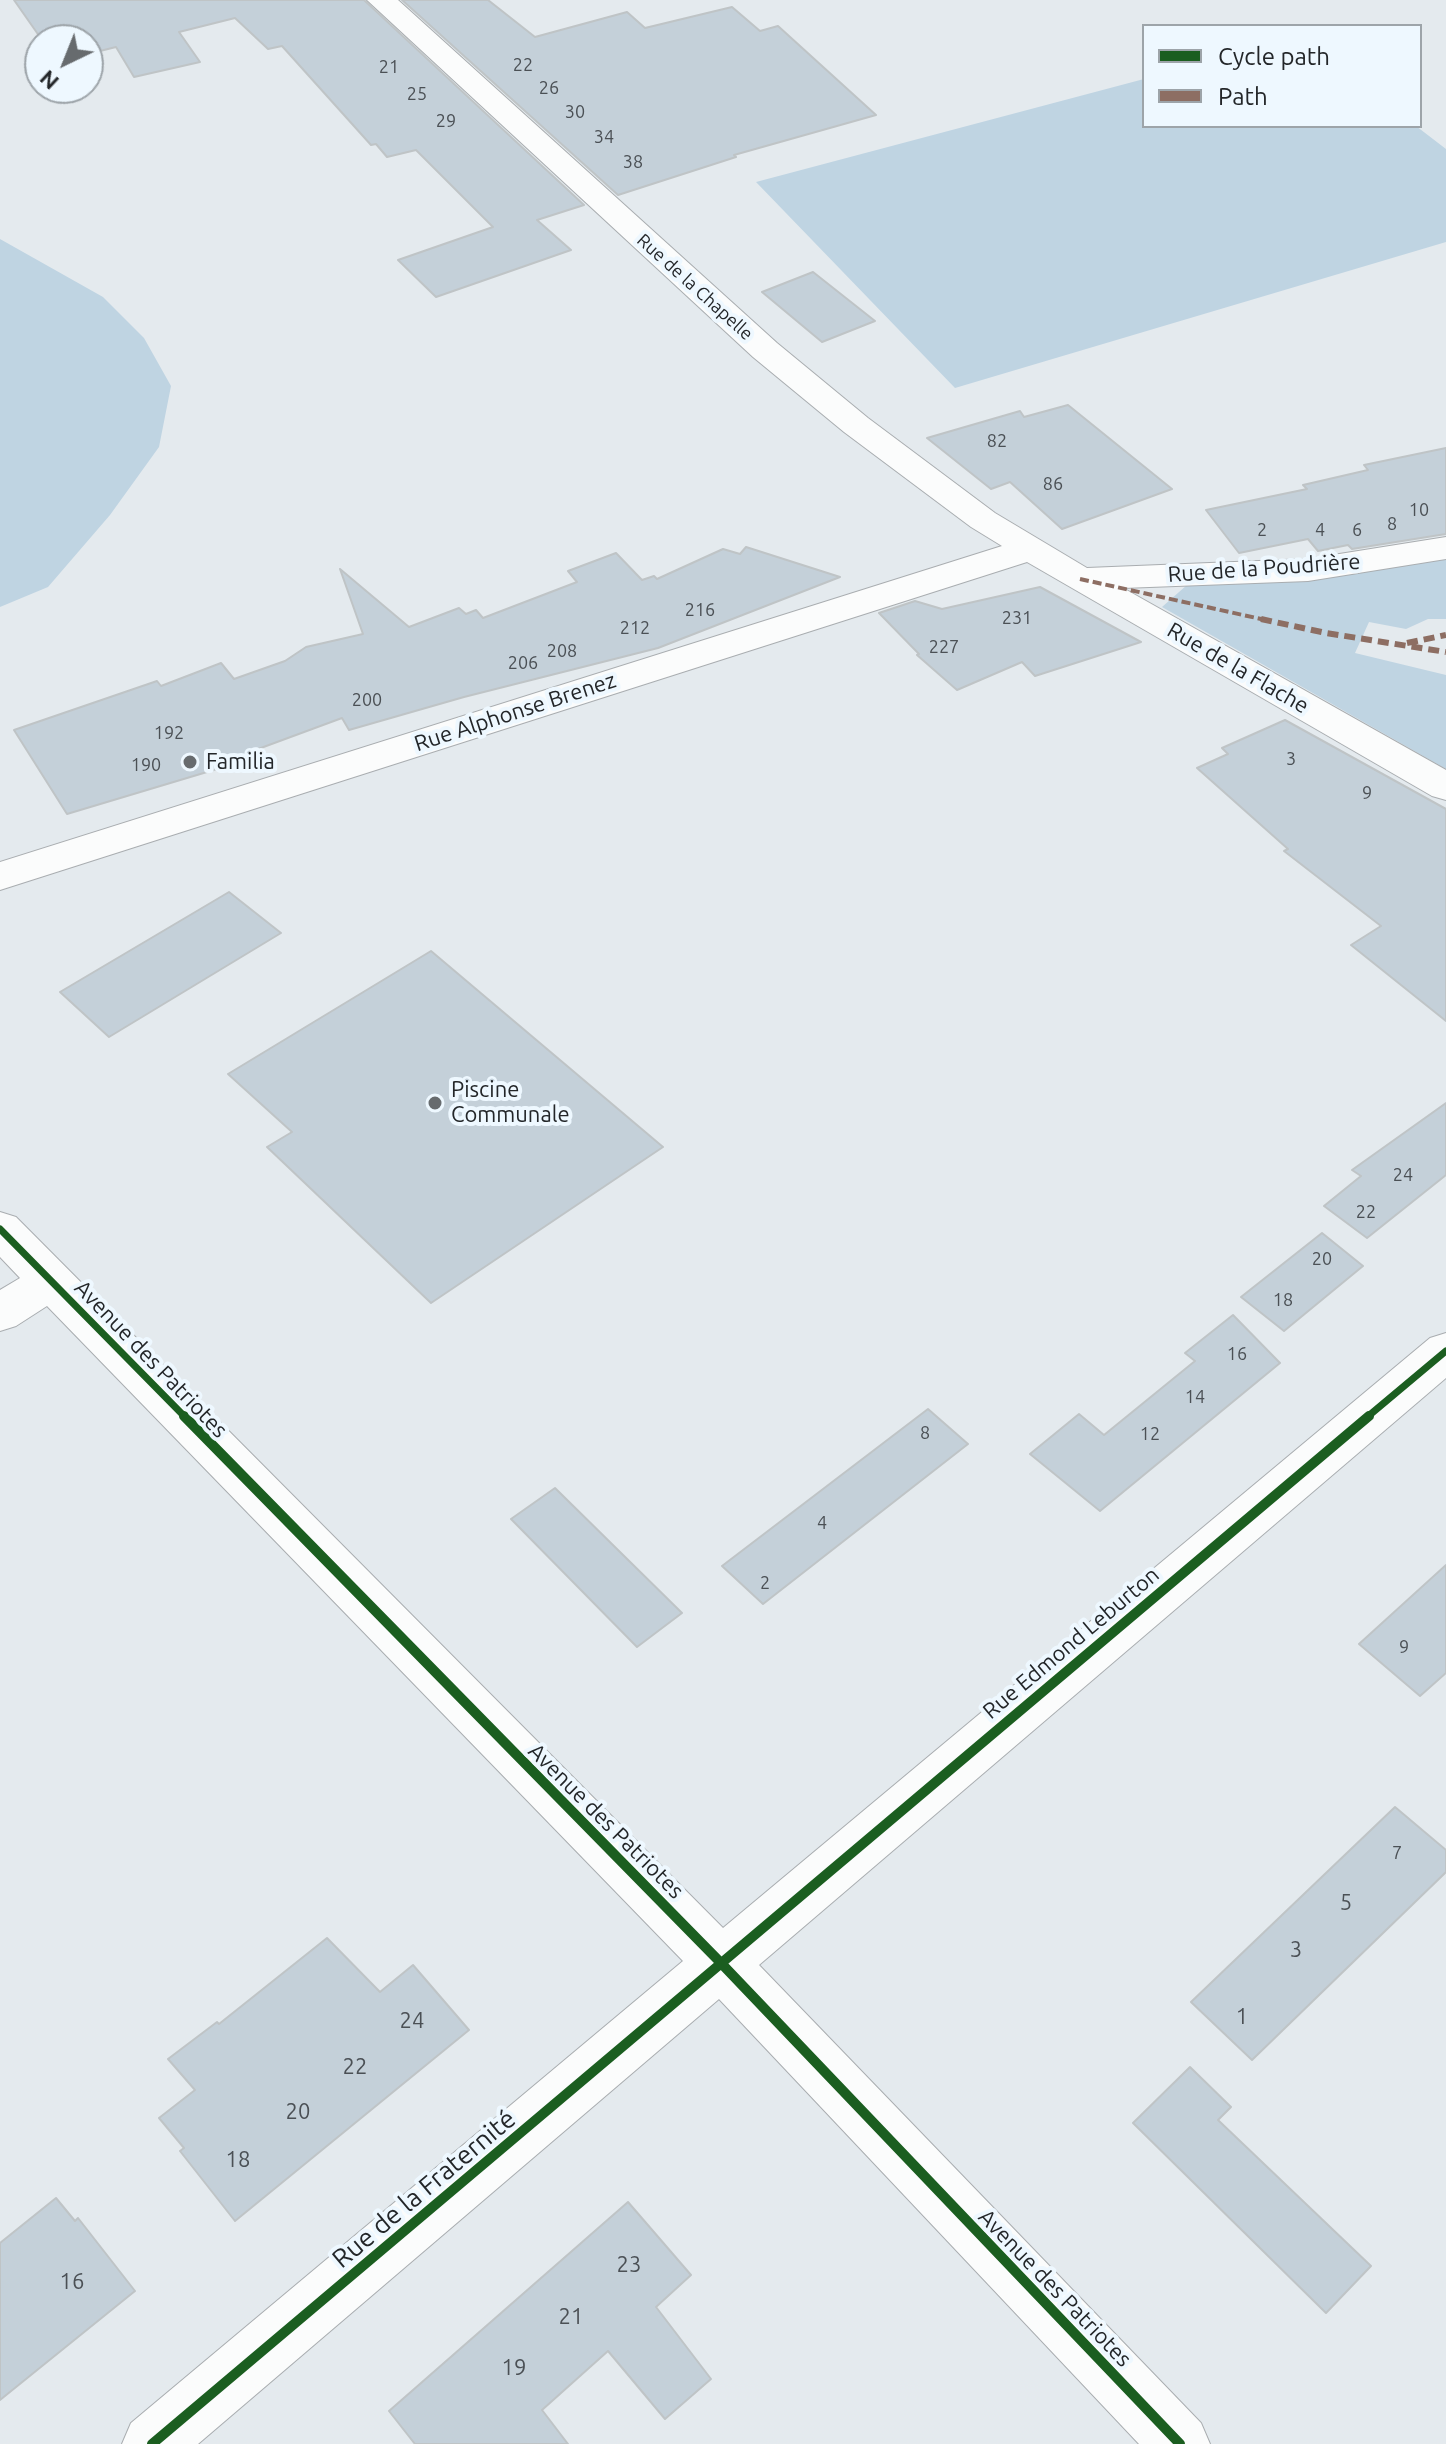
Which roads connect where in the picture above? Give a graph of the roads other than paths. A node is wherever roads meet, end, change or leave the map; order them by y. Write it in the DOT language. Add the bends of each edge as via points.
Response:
graph roads {
  1 [pos="381,0"];
  2 [pos="1446,548"];
  3 [pos="1030,549"];
  4 [pos="1080,579"];
  5 [pos="1446,787"];
  6 [pos="0,876"];
  7 [pos="0,1229"];
  8 [pos="50,1281"];
  9 [pos="0,1313"];
  10 [pos="1446,1351"];
  11 [pos="720,1962"];
  12 [pos="152,2444"];
  13 [pos="1180,2444"];
  1 -- 3 [label="street, Rue de la Chapelle" via="765,350 856,425"];
  2 -- 4 [label="street, Rue de la Poudrière" via="1308,570"];
  3 -- 4 [label="street, Rue de la Flache"];
  3 -- 6 [label="street, Rue Alphonse Brenez"];
  4 -- 5 [label="street, Rue de la Flache"];
  7 -- 8 [label="street, Avenue des Patriotes"];
  8 -- 9 [label="street"];
  8 -- 11 [label="street, Avenue des Patriotes"];
  10 -- 11 [label="street, Rue Edmond Leburton"];
  11 -- 12 [label="street, Rue de la Fraternité"];
  11 -- 13 [label="street, Avenue des Patriotes"];
}
